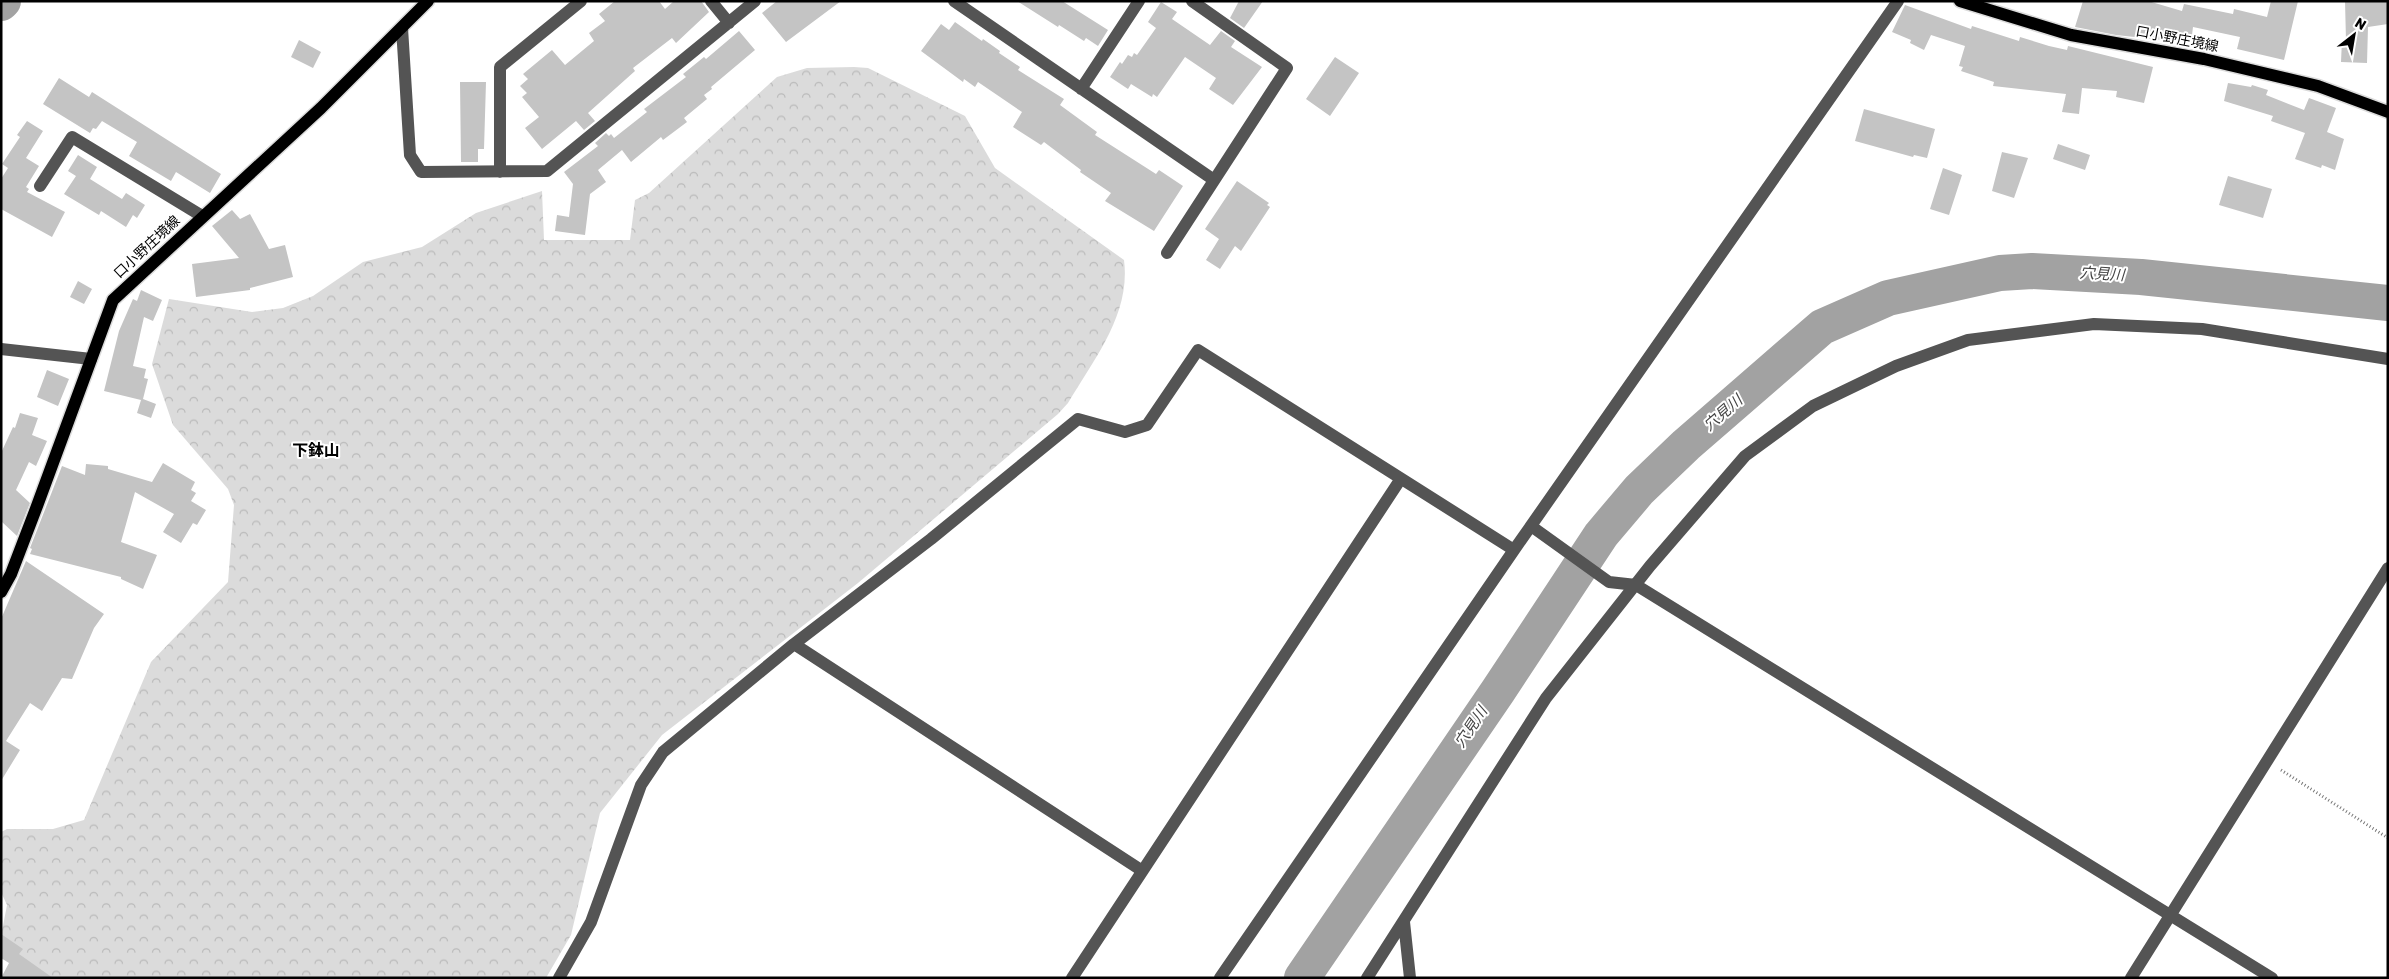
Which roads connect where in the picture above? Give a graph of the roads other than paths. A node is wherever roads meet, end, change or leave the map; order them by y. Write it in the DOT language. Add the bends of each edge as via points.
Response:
graph roads {
  1 [pos="428,1"];
  2 [pos="581,1"];
  3 [pos="711,1"];
  4 [pos="755,1"];
  5 [pos="954,1"];
  6 [pos="1139,1"];
  7 [pos="1192,1"];
  8 [pos="1898,1"];
  9 [pos="1960,1"];
  10 [pos="728,23"];
  11 [pos="402,28"];
  12 [pos="1080,89"];
  13 [pos="2388,112"];
  14 [pos="500,172"];
  15 [pos="1214,180"];
  16 [pos="40,186"];
  17 [pos="202,216"];
  18 [pos="1167,254"];
  19 [pos="1,349"];
  20 [pos="91,360"];
  21 [pos="2388,360"];
  22 [pos="1400,480"];
  23 [pos="1531,526"];
  24 [pos="1514,550"];
  25 [pos="2388,568"];
  26 [pos="1636,585"];
  27 [pos="1,592"];
  28 [pos="794,644"];
  29 [pos="1141,870"];
  30 [pos="2171,915"];
  31 [pos="1404,922"];
  32 [pos="559,978"];
  33 [pos="1072,978"];
  34 [pos="1220,978"];
  35 [pos="1367,978"];
  36 [pos="1410,978"];
  37 [pos="2132,978"];
  38 [pos="2272,978"];
  1 -- 11 [label="main road, 口小野庄境線"];
  2 -- 14 [label="street" via="500,67"];
  3 -- 10 [label="street"];
  4 -- 10 [label="street"];
  5 -- 12 [label="street"];
  6 -- 12 [label="street"];
  7 -- 15 [label="street" via="1287,68"];
  8 -- 23 [label="street"];
  9 -- 13 [label="main road, 口小野庄境線" via="2071,34 2204,59 2318,86"];
  10 -- 14 [label="street" via="547,172"];
  11 -- 14 [label="street" via="410,155 421,172"];
  11 -- 17 [label="main road, 口小野庄境線" via="321,108"];
  12 -- 15 [label="street"];
  15 -- 18 [label="street"];
  16 -- 17 [label="street" via="72,136"];
  17 -- 20 [label="main road, 口小野庄境線" via="113,300"];
  19 -- 20 [label="street"];
  20 -- 27 [label="main road, 口小野庄境線" via="11,574"];
  21 -- 26 [label="street" via="2202,329 2094,324 1968,340 1896,366 1813,406 1744,456"];
  22 -- 24 [label="street"];
  22 -- 28 [label="street" via="1198,350 1147,425 1126,432 1078,419 931,539"];
  22 -- 29 [label="street"];
  23 -- 24 [label="street"];
  23 -- 26 [label="street" via="1610,582"];
  24 -- 34 [label="street"];
  25 -- 30 [label="street"];
  26 -- 30 [label="street"];
  26 -- 31 [label="street" via="1546,698"];
  28 -- 29 [label="street"];
  28 -- 32 [label="street" via="663,752 641,785 591,922"];
  29 -- 33 [label="street"];
  30 -- 37 [label="street"];
  30 -- 38 [label="street"];
  31 -- 35 [label="street"];
  31 -- 36 [label="street"];
}
